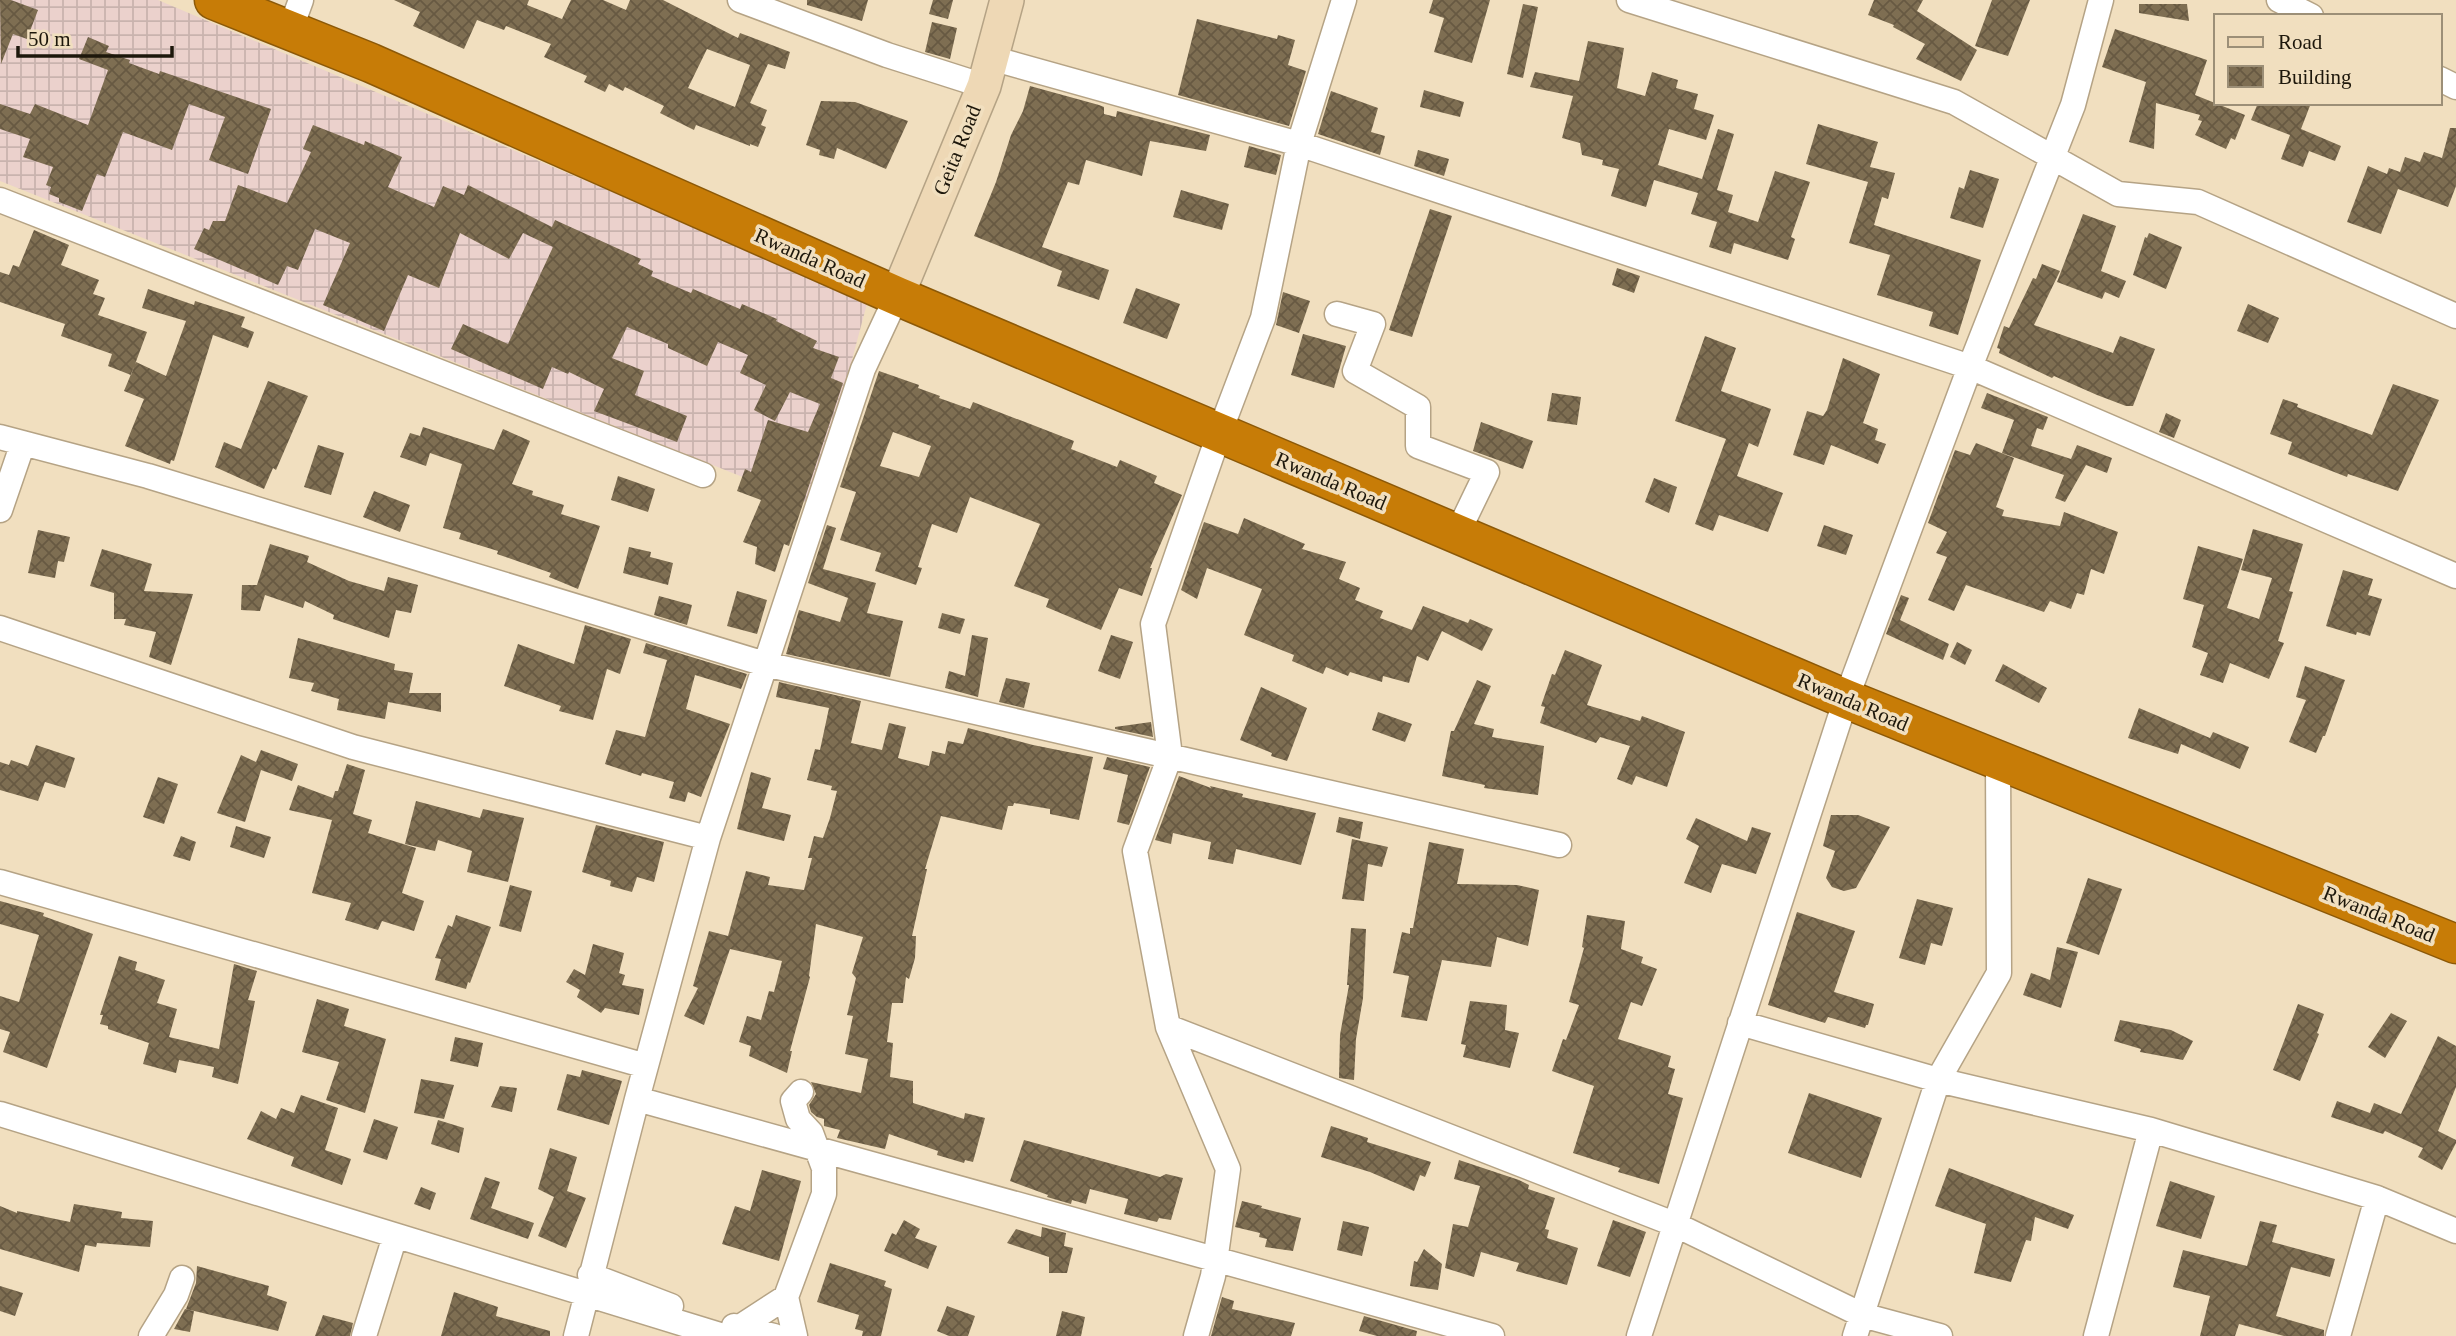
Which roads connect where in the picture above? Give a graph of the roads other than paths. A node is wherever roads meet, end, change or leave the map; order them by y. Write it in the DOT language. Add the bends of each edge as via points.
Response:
graph roads {
  1 [pos="214,0"];
  2 [pos="740,0"];
  3 [pos="1007,0"];
  4 [pos="1344,0"];
  5 [pos="1629,0"];
  6 [pos="2101,0"];
  7 [pos="2279,0"];
  8 [pos="2307,14"];
  9 [pos="296,15"];
  10 [pos="987,72"];
  11 [pos="1299,144"];
  12 [pos="2054,157"];
  13 [pos="0,200"];
  14 [pos="897,296"];
  15 [pos="1337,314"];
  16 [pos="2456,316"];
  17 [pos="1970,367"];
  18 [pos="1219,434"];
  19 [pos="11,440"];
  20 [pos="703,475"];
  21 [pos="0,510"];
  22 [pos="1457,534"];
  23 [pos="2456,576"];
  24 [pos="0,628"];
  25 [pos="765,664"];
  26 [pos="1846,699"];
  27 [pos="1170,757"];
  28 [pos="1998,762"];
  29 [pos="708,838"];
  30 [pos="1559,845"];
  31 [pos="0,882"];
  32 [pos="2456,944"];
  33 [pos="1740,1023"];
  34 [pos="1168,1027"];
  35 [pos="646,1066"];
  36 [pos="1938,1080"];
  37 [pos="802,1092"];
  38 [pos="637,1099"];
  39 [pos="0,1114"];
  40 [pos="2151,1130"];
  41 [pos="825,1157"];
  42 [pos="2377,1198"];
  43 [pos="1674,1224"];
  44 [pos="2456,1231"];
  45 [pos="395,1236"];
  46 [pos="1215,1260"];
  47 [pos="182,1278"];
  48 [pos="588,1285"];
  49 [pos="786,1297"];
  50 [pos="1859,1325"];
  51 [pos="722,1332"];
  52 [pos="151,1336"];
  53 [pos="364,1336"];
  54 [pos="576,1336"];
  55 [pos="774,1336"];
  56 [pos="795,1336"];
  57 [pos="1196,1336"];
  58 [pos="1492,1336"];
  59 [pos="1639,1336"];
  60 [pos="1940,1336"];
  61 [pos="2096,1336"];
  62 [pos="2338,1336"];
  1 -- 9 [label="highway, Rwanda Road"];
  2 -- 10 [label="street" via="887,55"];
  3 -- 10 [label="main road, Geita Road"];
  4 -- 11 [label="street"];
  5 -- 12 [label="street" via="1954,103"];
  6 -- 12 [label="street"];
  7 -- 8 [label="street"];
  9 -- 14 [label="highway, Rwanda Road" via="371,62"];
  10 -- 11 [label="street"];
  10 -- 14 [label="main road, Geita Road"];
  11 -- 17 [label="street"];
  11 -- 18 [label="street" via="1263,318"];
  12 -- 16 [label="street" via="2118,194 2198,202"];
  12 -- 17 [label="street"];
  13 -- 20 [label="street"];
  14 -- 18 [label="highway, Rwanda Road"];
  14 -- 25 [label="street" via="863,369"];
  15 -- 22 [label="street" via="1373,324 1355,371 1418,407 1418,446 1488,472"];
  17 -- 23 [label="street"];
  17 -- 26 [label="street"];
  18 -- 22 [label="highway, Rwanda Road"];
  18 -- 27 [label="street" via="1153,624"];
  19 -- 21 [label="street"];
  19 -- 25 [label="street" via="148,476"];
  22 -- 26 [label="highway, Rwanda Road"];
  24 -- 29 [label="street" via="353,747"];
  25 -- 27 [label="street"];
  25 -- 29 [label="street"];
  26 -- 28 [label="highway, Rwanda Road"];
  26 -- 33 [label="street"];
  27 -- 30 [label="street"];
  27 -- 34 [label="street" via="1135,851"];
  28 -- 32 [label="highway, Rwanda Road"];
  28 -- 36 [label="street" via="1999,973"];
  29 -- 35 [label="street"];
  31 -- 35 [label="street"];
  33 -- 36 [label="street"];
  33 -- 43 [label="street"];
  34 -- 43 [label="street"];
  34 -- 46 [label="street" via="1228,1169"];
  35 -- 38 [label="street"];
  36 -- 40 [label="street"];
  36 -- 50 [label="street"];
  37 -- 41 [label="street" via="793,1101 798,1119"];
  38 -- 41 [label="street"];
  38 -- 48 [label="street"];
  39 -- 45 [label="street"];
  40 -- 42 [label="street"];
  40 -- 61 [label="street"];
  41 -- 46 [label="street"];
  41 -- 49 [label="street" via="824,1195"];
  42 -- 44 [label="street"];
  42 -- 62 [label="street"];
  43 -- 50 [label="street"];
  43 -- 59 [label="street"];
  45 -- 48 [label="street"];
  45 -- 53 [label="street"];
  46 -- 57 [label="street"];
  46 -- 58 [label="street"];
  47 -- 52 [label="street"];
  48 -- 51 [label="street" via="665,1304"];
  48 -- 54 [label="street"];
  49 -- 51 [label="street"];
  49 -- 56 [label="street"];
  50 -- 60 [label="street"];
  51 -- 55 [label="street"];
}
